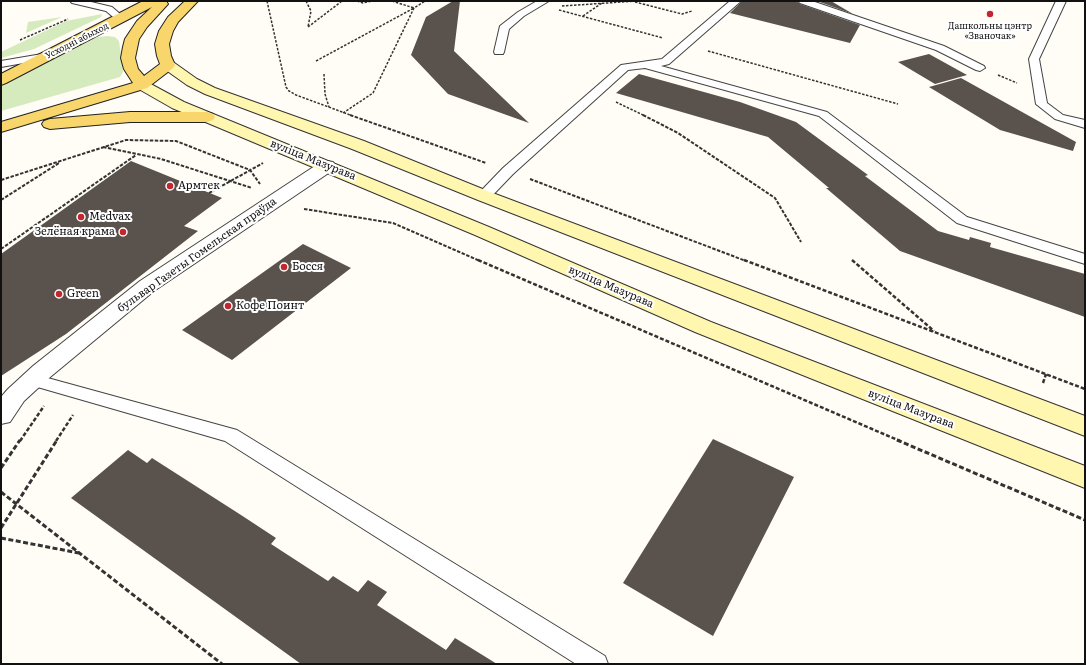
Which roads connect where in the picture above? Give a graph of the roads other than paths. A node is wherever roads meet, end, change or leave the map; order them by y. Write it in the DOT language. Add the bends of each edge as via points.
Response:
graph roads {
  1 [pos="75,1"];
  2 [pos="153,1"];
  3 [pos="166,1"];
  4 [pos="192,1"];
  5 [pos="736,1"];
  6 [pos="803,1"];
  7 [pos="1061,1"];
  8 [pos="544,4"];
  9 [pos="121,19"];
  10 [pos="499,52"];
  11 [pos="48,56"];
  12 [pos="1,64"];
  13 [pos="643,64"];
  14 [pos="168,65"];
  15 [pos="980,68"];
  16 [pos="1,80"];
  17 [pos="142,85"];
  18 [pos="207,117"];
  19 [pos="1085,124"];
  20 [pos="1,127"];
  21 [pos="1,132"];
  22 [pos="358,145"];
  23 [pos="327,166"];
  24 [pos="484,196"];
  25 [pos="1085,260"];
  26 [pos="33,380"];
  27 [pos="1,415"];
  28 [pos="1085,426"];
  29 [pos="1085,477"];
  30 [pos="597,664"];
  1 -- 9 [label="lane" via="109,9"];
  2 -- 9 [label="main road, Усходні абыход"];
  3 -- 17 [label="main road" via="136,31 130,48 128,58 131,69"];
  4 -- 14 [label="main road" via="181,11 166,32 162,44"];
  5 -- 13 [label="lane" via="665,62"];
  6 -- 15 [label="lane" via="940,48"];
  7 -- 19 [label="lane" via="1034,58 1042,104 1059,117"];
  8 -- 10 [label="lane" via="521,14 504,28"];
  9 -- 11 [label="main road, Усходні абыход"];
  11 -- 12 [label="lane"];
  11 -- 16 [label="main road, Усходні абыход"];
  13 -- 24 [label="lane" via="625,67 508,171"];
  13 -- 25 [label="lane" via="822,114 962,220"];
  14 -- 17 [label="main road"];
  14 -- 22 [label="main road" via="210,91"];
  17 -- 18 [label="main road, вуліца Мазурава"];
  17 -- 20 [label="main road"];
  18 -- 21 [label="main road" via="157,116 86,120"];
  18 -- 23 [label="main road, вуліца Мазурава"];
  22 -- 23 [label="main road"];
  22 -- 24 [label="main road"];
  23 -- 26 [label="street, бульвар Газеты Гомельская праўда" via="147,286"];
  23 -- 29 [label="main road, вуліца Мазурава" via="703,327"];
  24 -- 28 [label="main road"];
  26 -- 27 [label="street, бульвар Газеты Гомельская праўда" via="16,395"];
  26 -- 30 [label="lane" via="231,435"];
}
